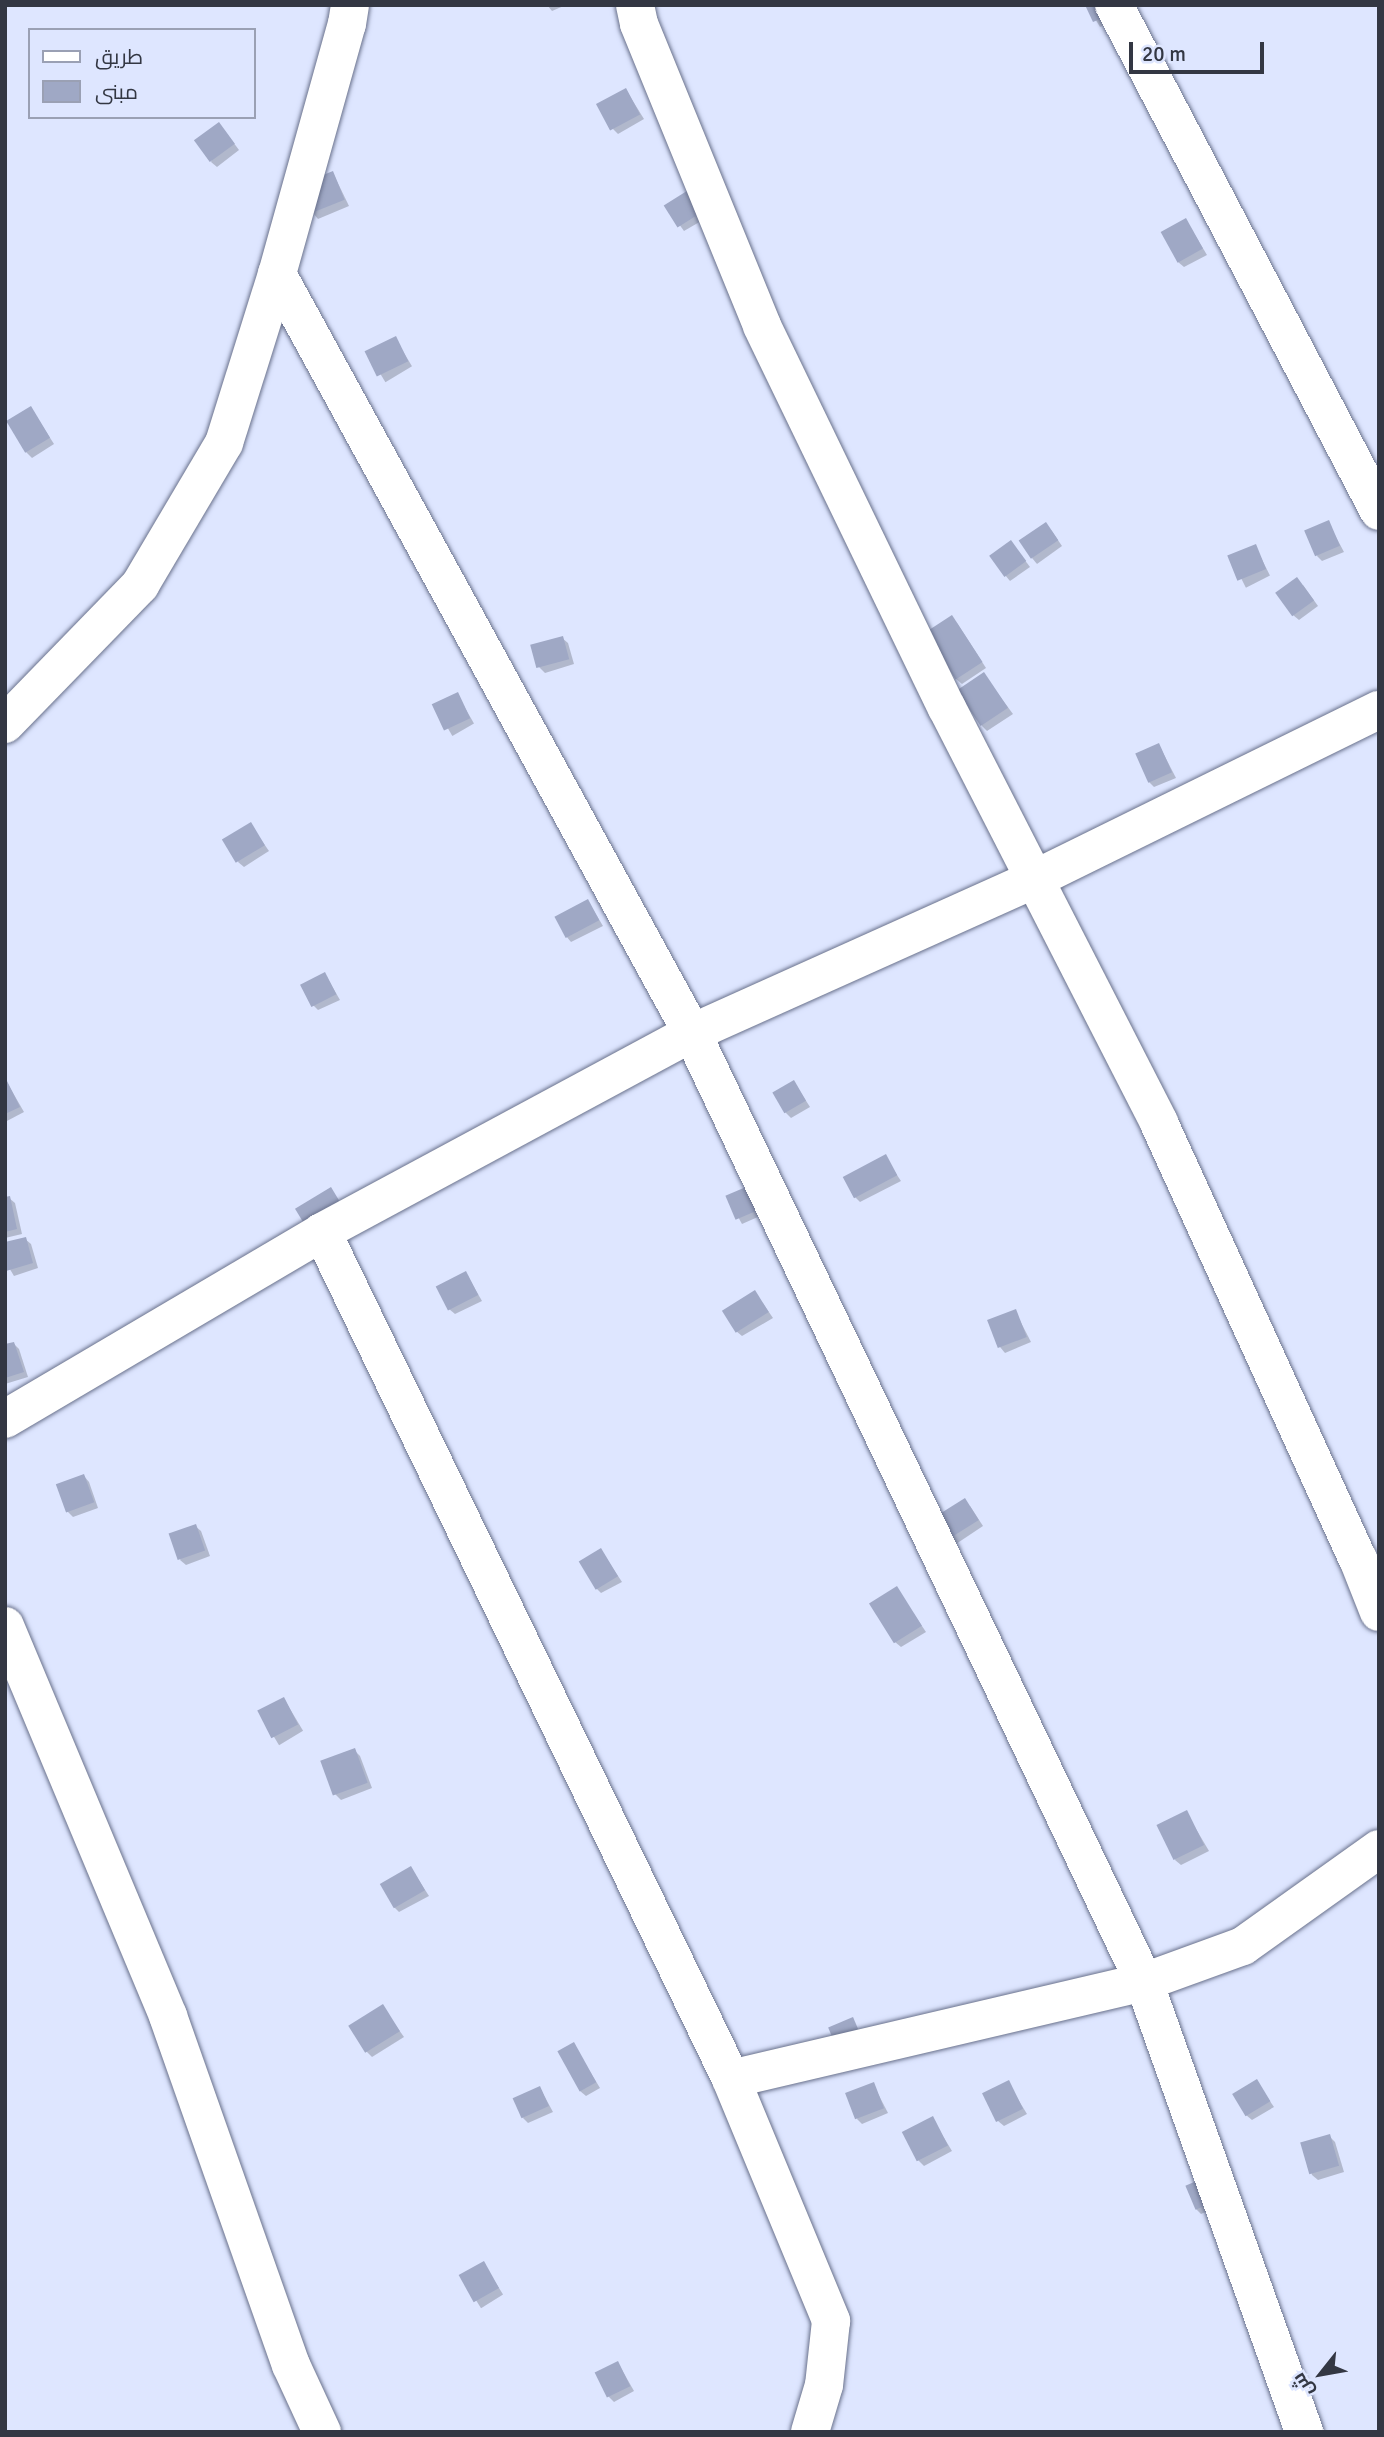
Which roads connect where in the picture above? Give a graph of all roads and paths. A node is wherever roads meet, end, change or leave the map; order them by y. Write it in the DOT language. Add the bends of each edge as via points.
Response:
graph roads {
  1 [pos="350,5"];
  2 [pos="635,5"];
  3 [pos="1114,5"];
  4 [pos="277,274"];
  5 [pos="1379,511"];
  6 [pos="1379,710"];
  7 [pos="5,724"];
  8 [pos="1035,879"];
  9 [pos="692,1033"];
  10 [pos="323,1231"];
  11 [pos="5,1419"];
  12 [pos="1379,1612"];
  13 [pos="5,1626"];
  14 [pos="1379,1849"];
  15 [pos="1144,1982"];
  16 [pos="731,2079"];
  17 [pos="322,2432"];
  18 [pos="810,2432"];
  19 [pos="1304,2432"];
  1 -- 4 [label="street"];
  2 -- 8 [label="street" via="762,326"];
  3 -- 5 [label="street"];
  4 -- 7 [label="street" via="224,443 141,585"];
  4 -- 9 [label="street"];
  6 -- 8 [label="street"];
  8 -- 9 [label="street"];
  8 -- 12 [label="street" via="1159,1123"];
  9 -- 10 [label="street"];
  9 -- 15 [label="street"];
  10 -- 11 [label="street"];
  10 -- 16 [label="street"];
  13 -- 17 [label="street" via="168,2016 291,2365"];
  14 -- 15 [label="street" via="1243,1946"];
  15 -- 16 [label="street"];
  15 -- 19 [label="street"];
  16 -- 18 [label="street" via="831,2321 824,2385"];
}
